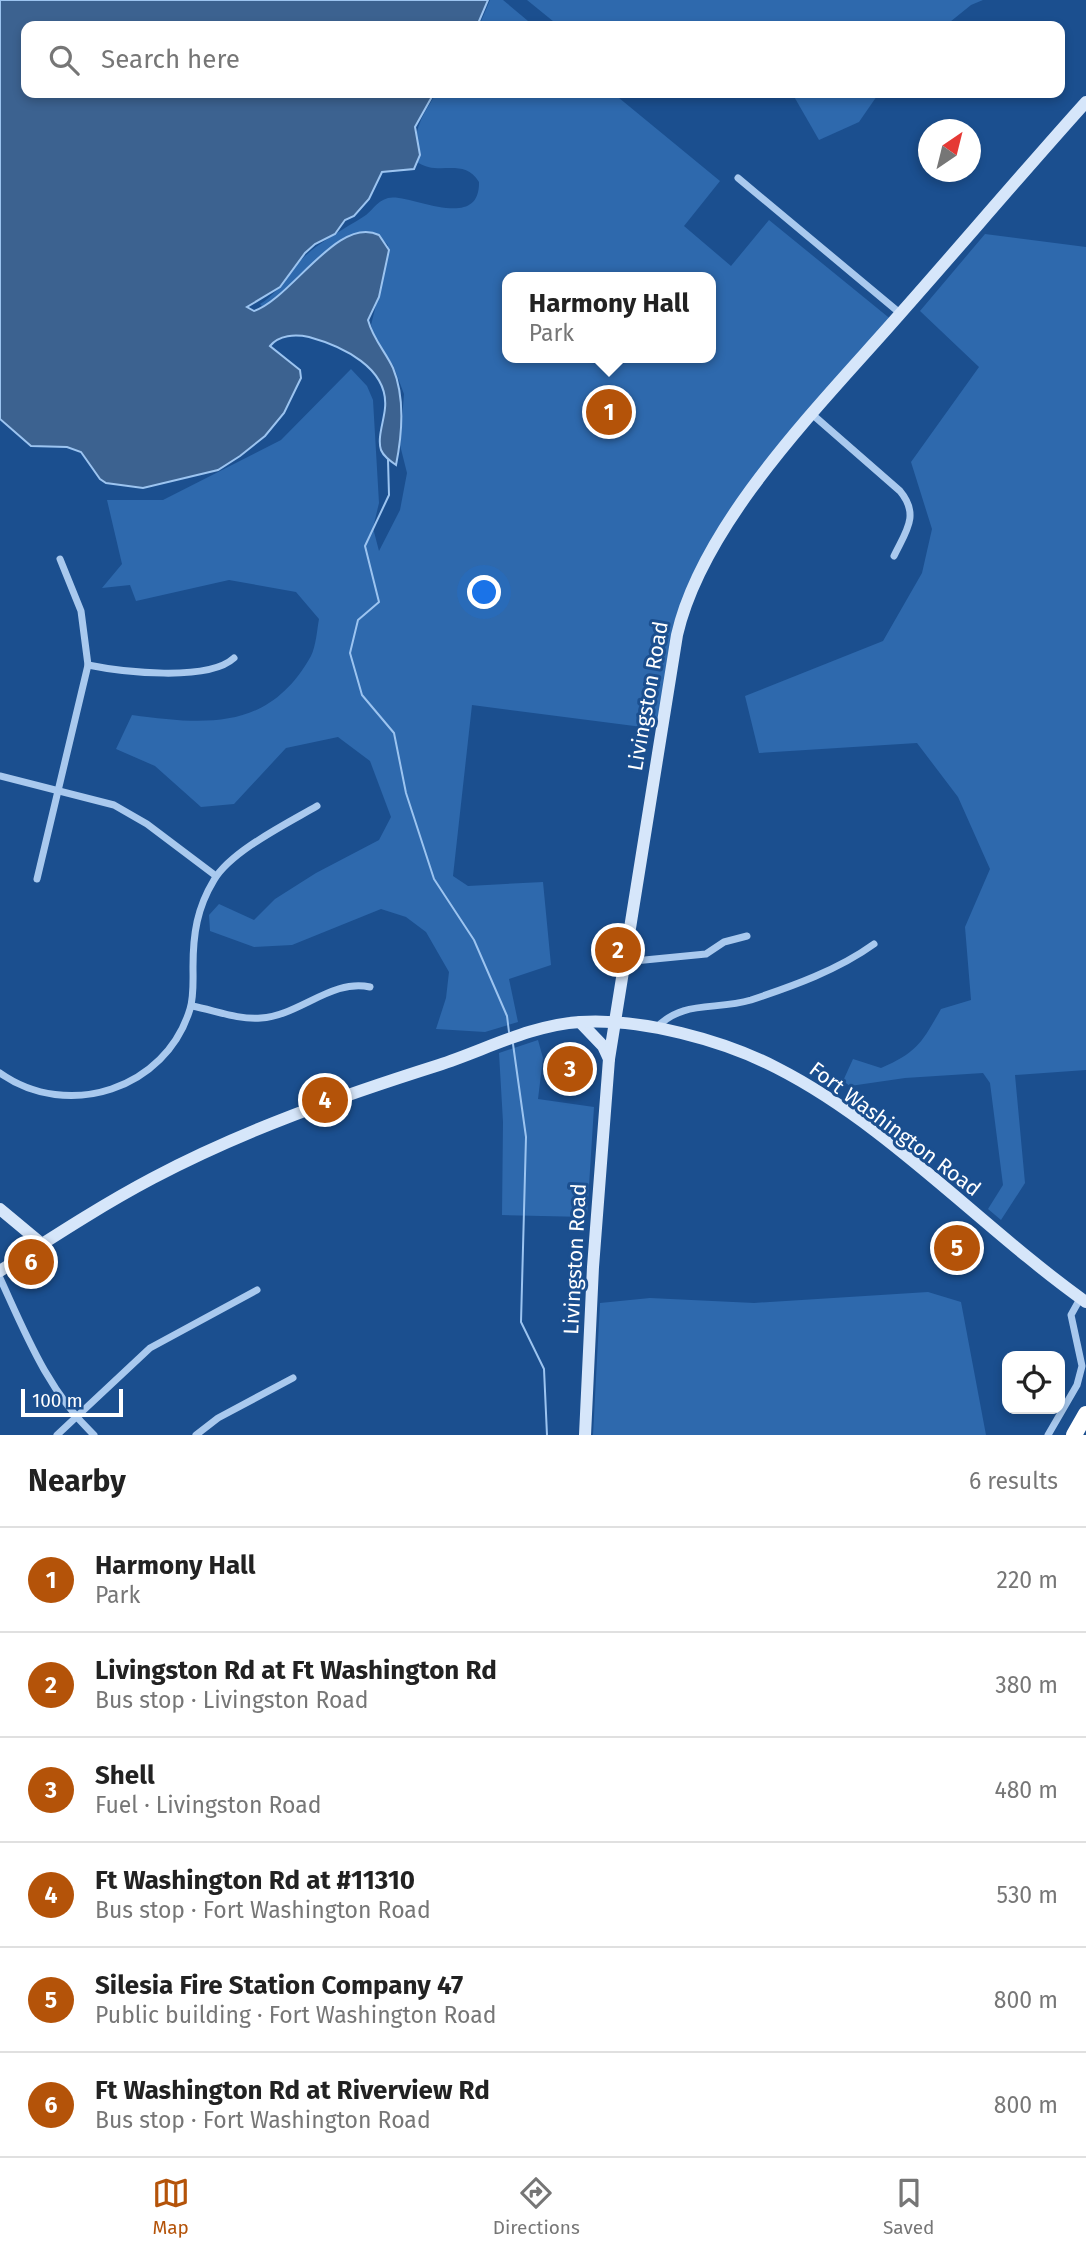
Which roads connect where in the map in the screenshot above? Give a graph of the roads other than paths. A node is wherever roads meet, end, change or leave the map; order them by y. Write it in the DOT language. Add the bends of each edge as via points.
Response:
graph roads {
  1 [pos="1086,102"];
  2 [pos="738,178"];
  3 [pos="901,314"];
  4 [pos="813,415"];
  5 [pos="894,556"];
  6 [pos="60,559"];
  7 [pos="234,657"];
  8 [pos="88,665"];
  9 [pos="0,776"];
  10 [pos="60,790"];
  11 [pos="317,806"];
  12 [pos="216,876"];
  13 [pos="37,879"];
  14 [pos="747,936"];
  15 [pos="874,944"];
  16 [pos="623,962"];
  17 [pos="370,987"];
  18 [pos="192,1006"];
  19 [pos="580,1022"];
  20 [pos="614,1024"];
  21 [pos="654,1029"];
  22 [pos="609,1059"];
  23 [pos="0,1073"];
  24 [pos="0,1209"];
  25 [pos="42,1244"];
  26 [pos="0,1271"];
  27 [pos="0,1278"];
  28 [pos="257,1290"];
  29 [pos="1084,1298"];
  30 [pos="293,1378"];
  31 [pos="1086,1414"];
  32 [pos="75,1417"];
  33 [pos="57,1435"];
  34 [pos="94,1435"];
  35 [pos="196,1435"];
  36 [pos="584,1435"];
  37 [pos="1048,1435"];
  38 [pos="1074,1435"];
  1 -- 3 [label="main road, Livingston Road"];
  2 -- 3 [label="street"];
  3 -- 4 [label="main road, Livingston Road"];
  4 -- 5 [label="street" via="909,503 912,519"];
  4 -- 16 [label="main road, Livingston Road" via="722,532 685,603"];
  6 -- 8 [label="street" via="81,611"];
  7 -- 8 [label="street" via="220,667 175,672"];
  8 -- 10 [label="street"];
  9 -- 10 [label="street"];
  10 -- 12 [label="street" via="100,799 131,814"];
  10 -- 13 [label="street"];
  11 -- 12 [label="street" via="254,845"];
  12 -- 18 [label="street" via="196,920"];
  14 -- 16 [label="street" via="724,942 706,954"];
  15 -- 21 [label="street" via="830,971 748,1001 675,1012"];
  16 -- 20 [label="main road, Livingston Road"];
  17 -- 18 [label="street" via="348,987 262,1018"];
  18 -- 23 [label="street" via="162,1060 113,1090 80,1097 47,1094 16,1084"];
  19 -- 20 [label="main road, Fort Washington Road"];
  19 -- 22 [label="main road"];
  19 -- 25 [label="main road, Fort Washington Road" via="507,1040 260,1128 151,1179"];
  20 -- 21 [label="main road, Fort Washington Road"];
  20 -- 22 [label="main road, Livingston Road"];
  21 -- 29 [label="main road, Fort Washington Road" via="736,1050 811,1087"];
  22 -- 36 [label="main road, Livingston Road"];
  24 -- 25 [label="main road"];
  25 -- 26 [label="main road, Fort Washington Road"];
  27 -- 32 [label="street" via="48,1380"];
  28 -- 32 [label="street" via="150,1348"];
  29 -- 37 [label="street" via="1072,1315 1081,1354 1080,1376"];
  30 -- 35 [label="street"];
  31 -- 38 [label="highway"];
  32 -- 33 [label="street"];
  32 -- 34 [label="street"];
}
